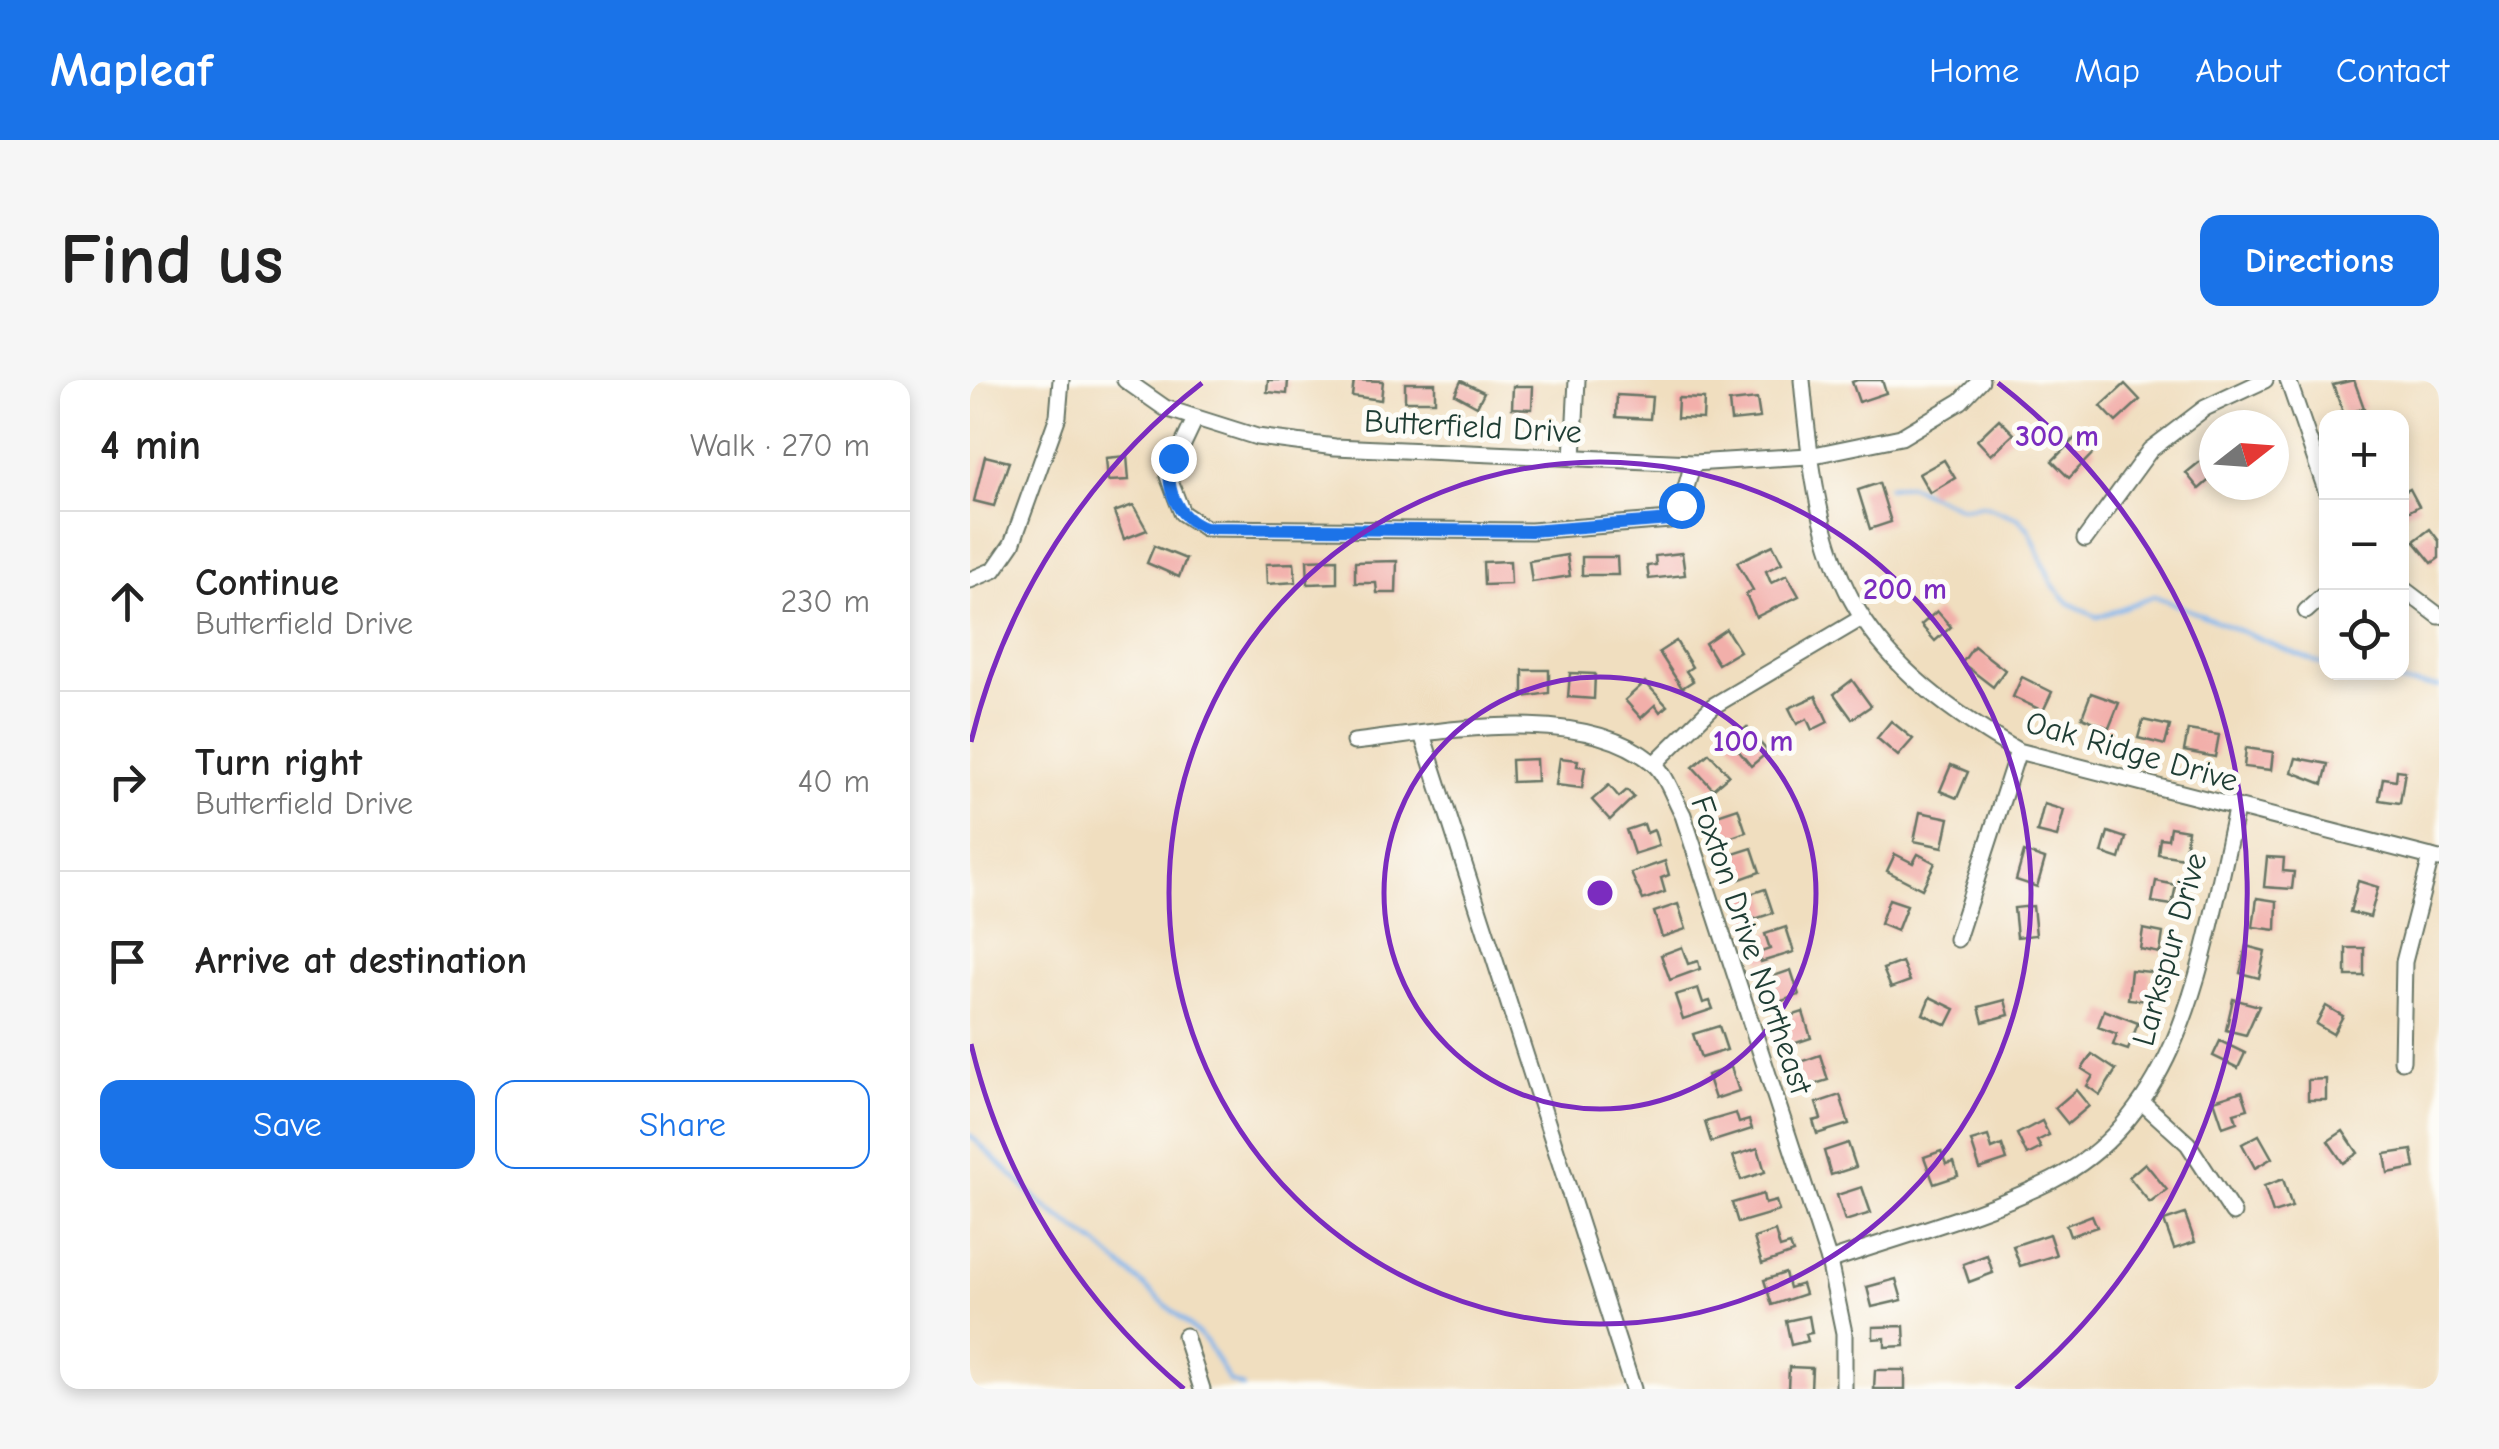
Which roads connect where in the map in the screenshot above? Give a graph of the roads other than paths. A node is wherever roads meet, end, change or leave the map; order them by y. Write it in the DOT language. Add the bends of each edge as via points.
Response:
graph roads {
  1 [pos="1060,380"];
  2 [pos="1125,380"];
  3 [pos="1577,380"];
  4 [pos="1802,380"];
  5 [pos="1981,380"];
  6 [pos="2265,380"];
  7 [pos="2288,380"];
  8 [pos="1194,419"];
  9 [pos="1809,456"];
  10 [pos="1572,458"];
  11 [pos="1693,463"];
  12 [pos="2319,470"];
  13 [pos="2085,539"];
  14 [pos="970,580"];
  15 [pos="2405,590"];
  16 [pos="2319,599"];
  17 [pos="2306,611"];
  18 [pos="2439,616"];
  19 [pos="1860,619"];
  20 [pos="1422,734"];
  21 [pos="1354,742"];
  22 [pos="2018,751"];
  23 [pos="1654,764"];
  24 [pos="2236,810"];
  25 [pos="2435,858"];
  26 [pos="1957,939"];
  27 [pos="2402,1061"];
  28 [pos="2143,1103"];
  29 [pos="2233,1212"];
  30 [pos="1829,1260"];
  31 [pos="1185,1336"];
  32 [pos="1202,1389"];
  33 [pos="1634,1389"];
  34 [pos="1844,1389"];
  1 -- 14 [label="street" via="1058,416 1012,544 994,570"];
  2 -- 8 [label="street, Butterfield Drive"];
  3 -- 10 [label="street"];
  4 -- 9 [label="street, Oak Ridge Drive"];
  5 -- 9 [label="street, Butterfield Drive" via="1962,401 1901,437"];
  6 -- 13 [label="street" via="2205,408 2150,450"];
  7 -- 12 [label="street"];
  8 -- 10 [label="street, Butterfield Drive" via="1257,437 1335,447"];
  8 -- 11 [label="street" via="1168,476 1182,513 1205,528 1531,531 1670,520"];
  9 -- 11 [label="street, Butterfield Drive"];
  9 -- 19 [label="street, Oak Ridge Drive" via="1824,532"];
  10 -- 11 [label="street, Butterfield Drive"];
  15 -- 18 [label="street"];
  16 -- 17 [label="street"];
  19 -- 22 [label="street, Oak Ridge Drive" via="1920,686"];
  19 -- 23 [label="street" via="1712,706"];
  20 -- 21 [label="street"];
  20 -- 23 [label="street" via="1578,728"];
  20 -- 33 [label="street"];
  22 -- 24 [label="street, Oak Ridge Drive"];
  22 -- 26 [label="street"];
  23 -- 30 [label="street, Foxton Drive Northeast" via="1683,815"];
  24 -- 25 [label="street, Oak Ridge Drive"];
  24 -- 28 [label="street, Larkspur Drive" via="2198,972"];
  25 -- 27 [label="street" via="2404,962"];
  28 -- 29 [label="street" via="2188,1144"];
  28 -- 30 [label="street, Larkspur Drive" via="2112,1137 2056,1179"];
  30 -- 34 [label="street, Foxton Drive Northeast" via="1844,1333"];
  31 -- 32 [label="street"];
}
